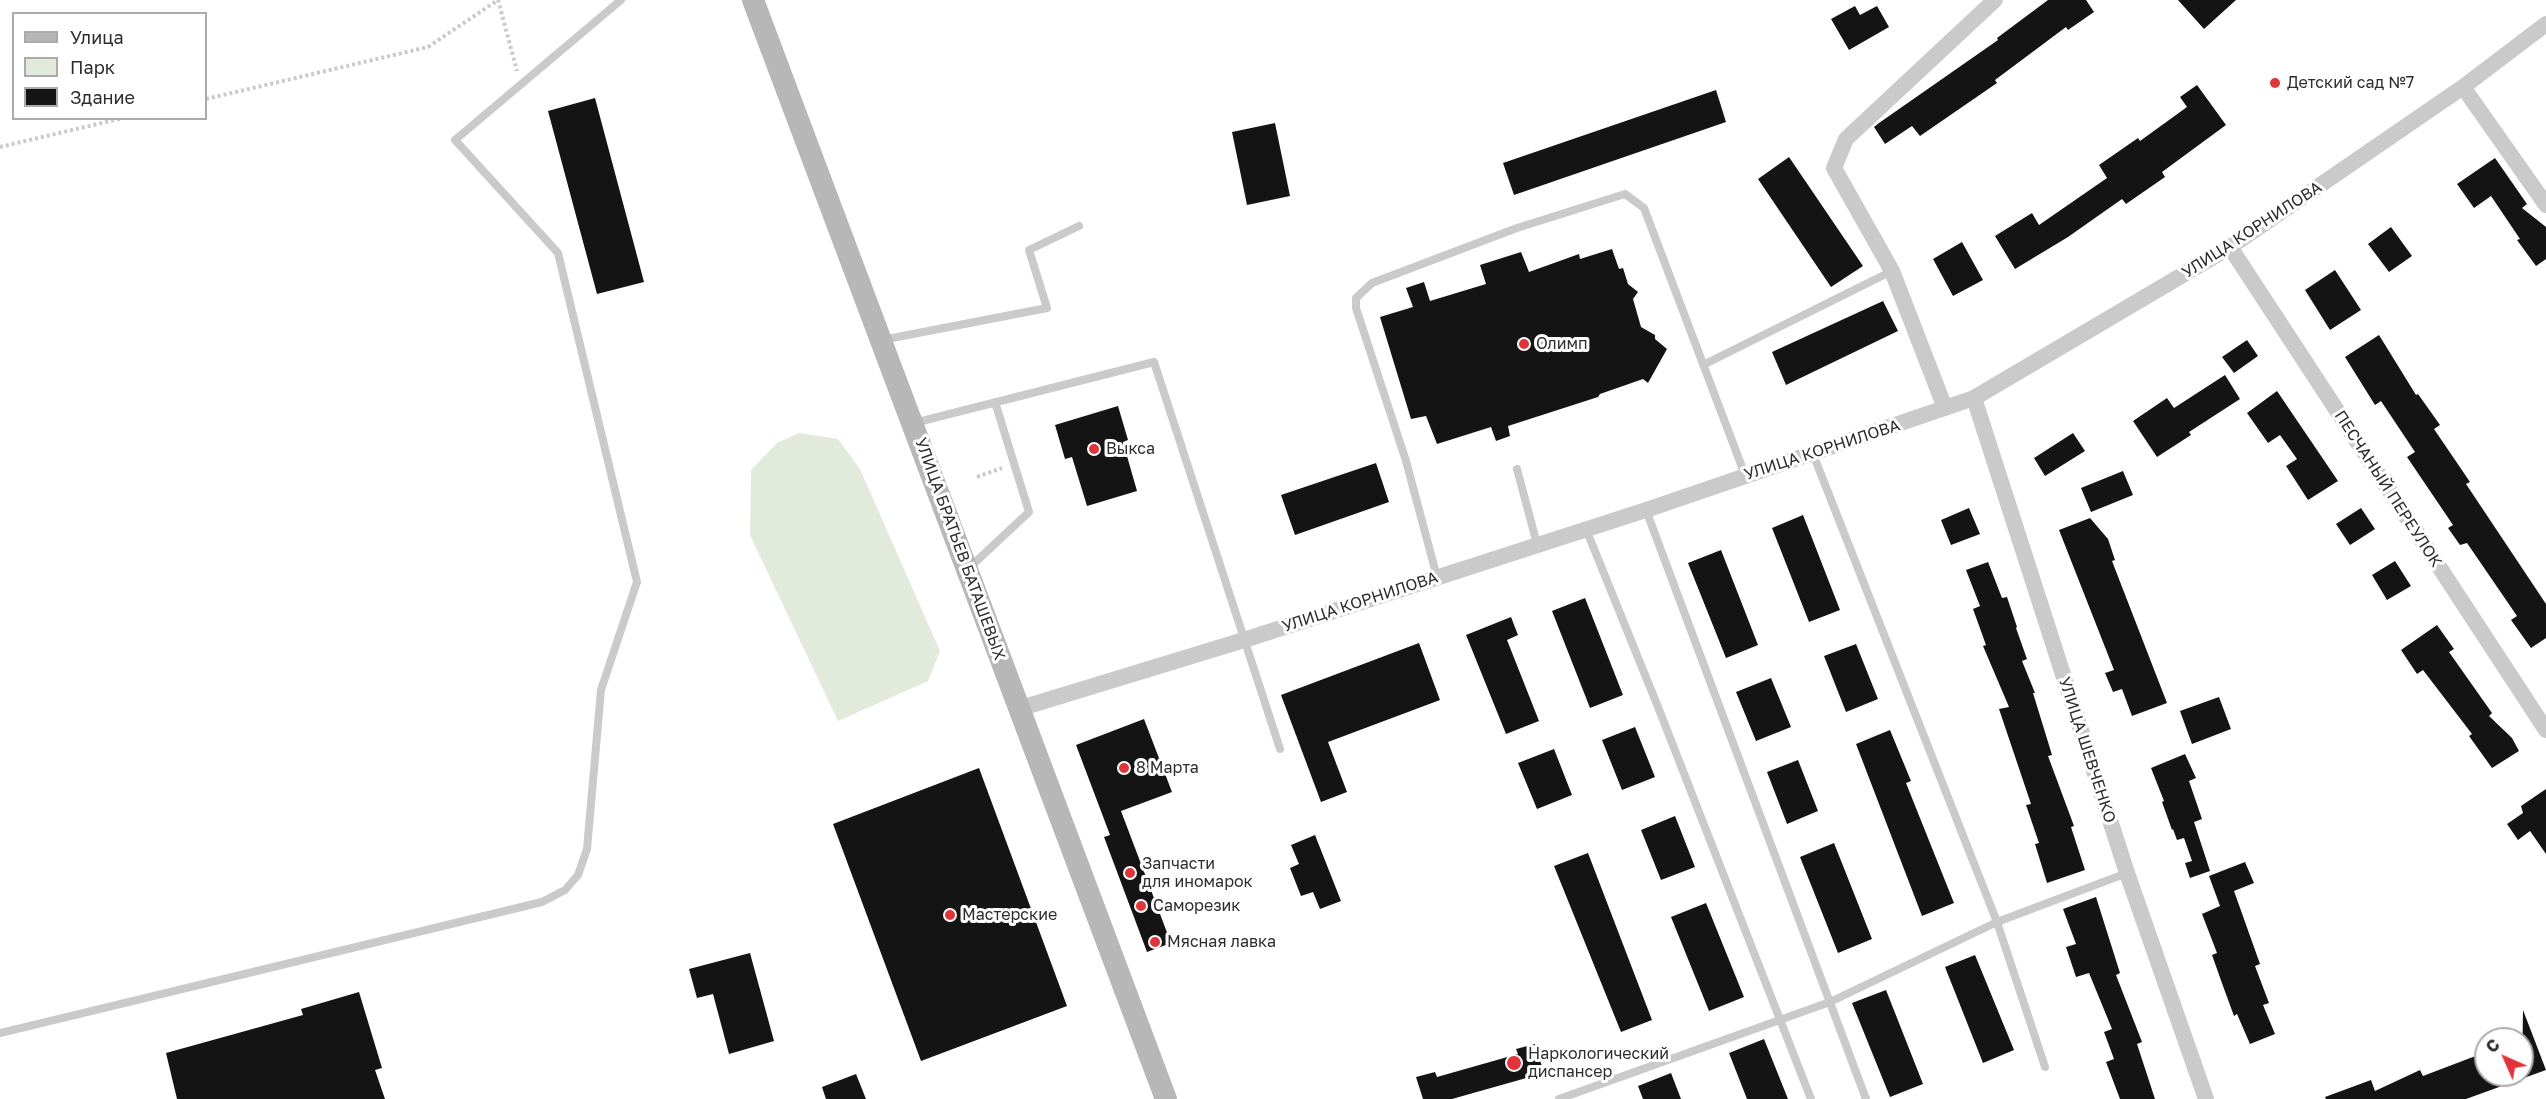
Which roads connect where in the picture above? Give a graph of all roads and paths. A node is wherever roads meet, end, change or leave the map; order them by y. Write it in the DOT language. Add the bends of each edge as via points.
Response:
graph roads {
  1 [pos="621,0"];
  2 [pos="753,0"];
  3 [pos="1995,0"];
  4 [pos="2546,24"];
  5 [pos="520,85"];
  6 [pos="2463,87"];
  7 [pos="207,99"];
  8 [pos="115,120"];
  9 [pos="0,147"];
  10 [pos="2546,205"];
  11 [pos="1079,226"];
  12 [pos="2230,247"];
  13 [pos="1892,271"];
  14 [pos="882,340"];
  15 [pos="1704,365"];
  16 [pos="1974,398"];
  17 [pos="995,402"];
  18 [pos="1945,408"];
  19 [pos="914,423"];
  20 [pos="1813,454"];
  21 [pos="1014,464"];
  22 [pos="1517,469"];
  23 [pos="1745,475"];
  24 [pos="977,477"];
  25 [pos="1646,510"];
  26 [pos="1586,529"];
  27 [pos="1537,544"];
  28 [pos="967,569"];
  29 [pos="1437,578"];
  30 [pos="1244,640"];
  31 [pos="1018,709"];
  32 [pos="2546,730"];
  33 [pos="1280,749"];
  34 [pos="2127,873"];
  35 [pos="1997,922"];
  36 [pos="1830,1002"];
  37 [pos="1780,1020"];
  38 [pos="0,1033"];
  39 [pos="2045,1067"];
  40 [pos="1166,1099"];
  41 [pos="1559,1099"];
  42 [pos="1811,1099"];
  43 [pos="1866,1099"];
  44 [pos="2206,1099"];
  1 -- 5 [label="lane"];
  2 -- 14 [label="street, УЛИЦА БРАТЬЕВ БАТАШЕВЫХ"];
  3 -- 13 [label="street" via="1846,139 1834,168"];
  4 -- 6 [label="street, УЛИЦА КОРНИЛОВА"];
  5 -- 7 [label="path" via="498,0 428,47"];
  5 -- 38 [label="lane" via="455,140 558,253 637,582 601,690 587,849 578,874 565,890 542,902"];
  6 -- 10 [label="street"];
  6 -- 12 [label="street, УЛИЦА КОРНИЛОВА"];
  8 -- 9 [label="path"];
  11 -- 14 [label="lane" via="1029,250 1047,308"];
  12 -- 16 [label="street, УЛИЦА КОРНИЛОВА"];
  12 -- 32 [label="street, ПЕСЧАНЫЙ ПЕРЕУЛОК"];
  13 -- 15 [label="lane"];
  13 -- 18 [label="street"];
  14 -- 19 [label="street, УЛИЦА БРАТЬЕВ БАТАШЕВЫХ"];
  15 -- 23 [label="lane"];
  15 -- 29 [label="lane" via="1644,208 1625,194 1517,228 1372,283 1363,290 1356,298 1356,308 1406,461"];
  16 -- 18 [label="street, УЛИЦА КОРНИЛОВА"];
  16 -- 34 [label="street, УЛИЦА ШЕВЧЕНКО"];
  17 -- 19 [label="lane"];
  17 -- 21 [label="lane"];
  17 -- 30 [label="lane" via="1154,362"];
  18 -- 20 [label="street, УЛИЦА КОРНИЛОВА"];
  19 -- 28 [label="street, УЛИЦА БРАТЬЕВ БАТАШЕВЫХ"];
  20 -- 23 [label="street, УЛИЦА КОРНИЛОВА"];
  20 -- 35 [label="lane"];
  21 -- 24 [label="path"];
  21 -- 28 [label="lane" via="1029,512"];
  22 -- 27 [label="lane"];
  23 -- 25 [label="street, УЛИЦА КОРНИЛОВА"];
  25 -- 26 [label="street, УЛИЦА КОРНИЛОВА"];
  25 -- 36 [label="lane"];
  26 -- 27 [label="street, УЛИЦА КОРНИЛОВА"];
  26 -- 37 [label="lane"];
  27 -- 29 [label="street, УЛИЦА КОРНИЛОВА"];
  28 -- 31 [label="street, УЛИЦА БРАТЬЕВ БАТАШЕВЫХ"];
  29 -- 30 [label="street, УЛИЦА КОРНИЛОВА"];
  30 -- 31 [label="street, УЛИЦА КОРНИЛОВА"];
  30 -- 33 [label="lane"];
  31 -- 40 [label="street, УЛИЦА БРАТЬЕВ БАТАШЕВЫХ"];
  34 -- 35 [label="lane"];
  34 -- 44 [label="street, УЛИЦА ШЕВЧЕНКО"];
  35 -- 36 [label="lane"];
  35 -- 39 [label="lane"];
  36 -- 37 [label="lane"];
  36 -- 43 [label="lane"];
  37 -- 41 [label="lane"];
  37 -- 42 [label="lane"];
}
